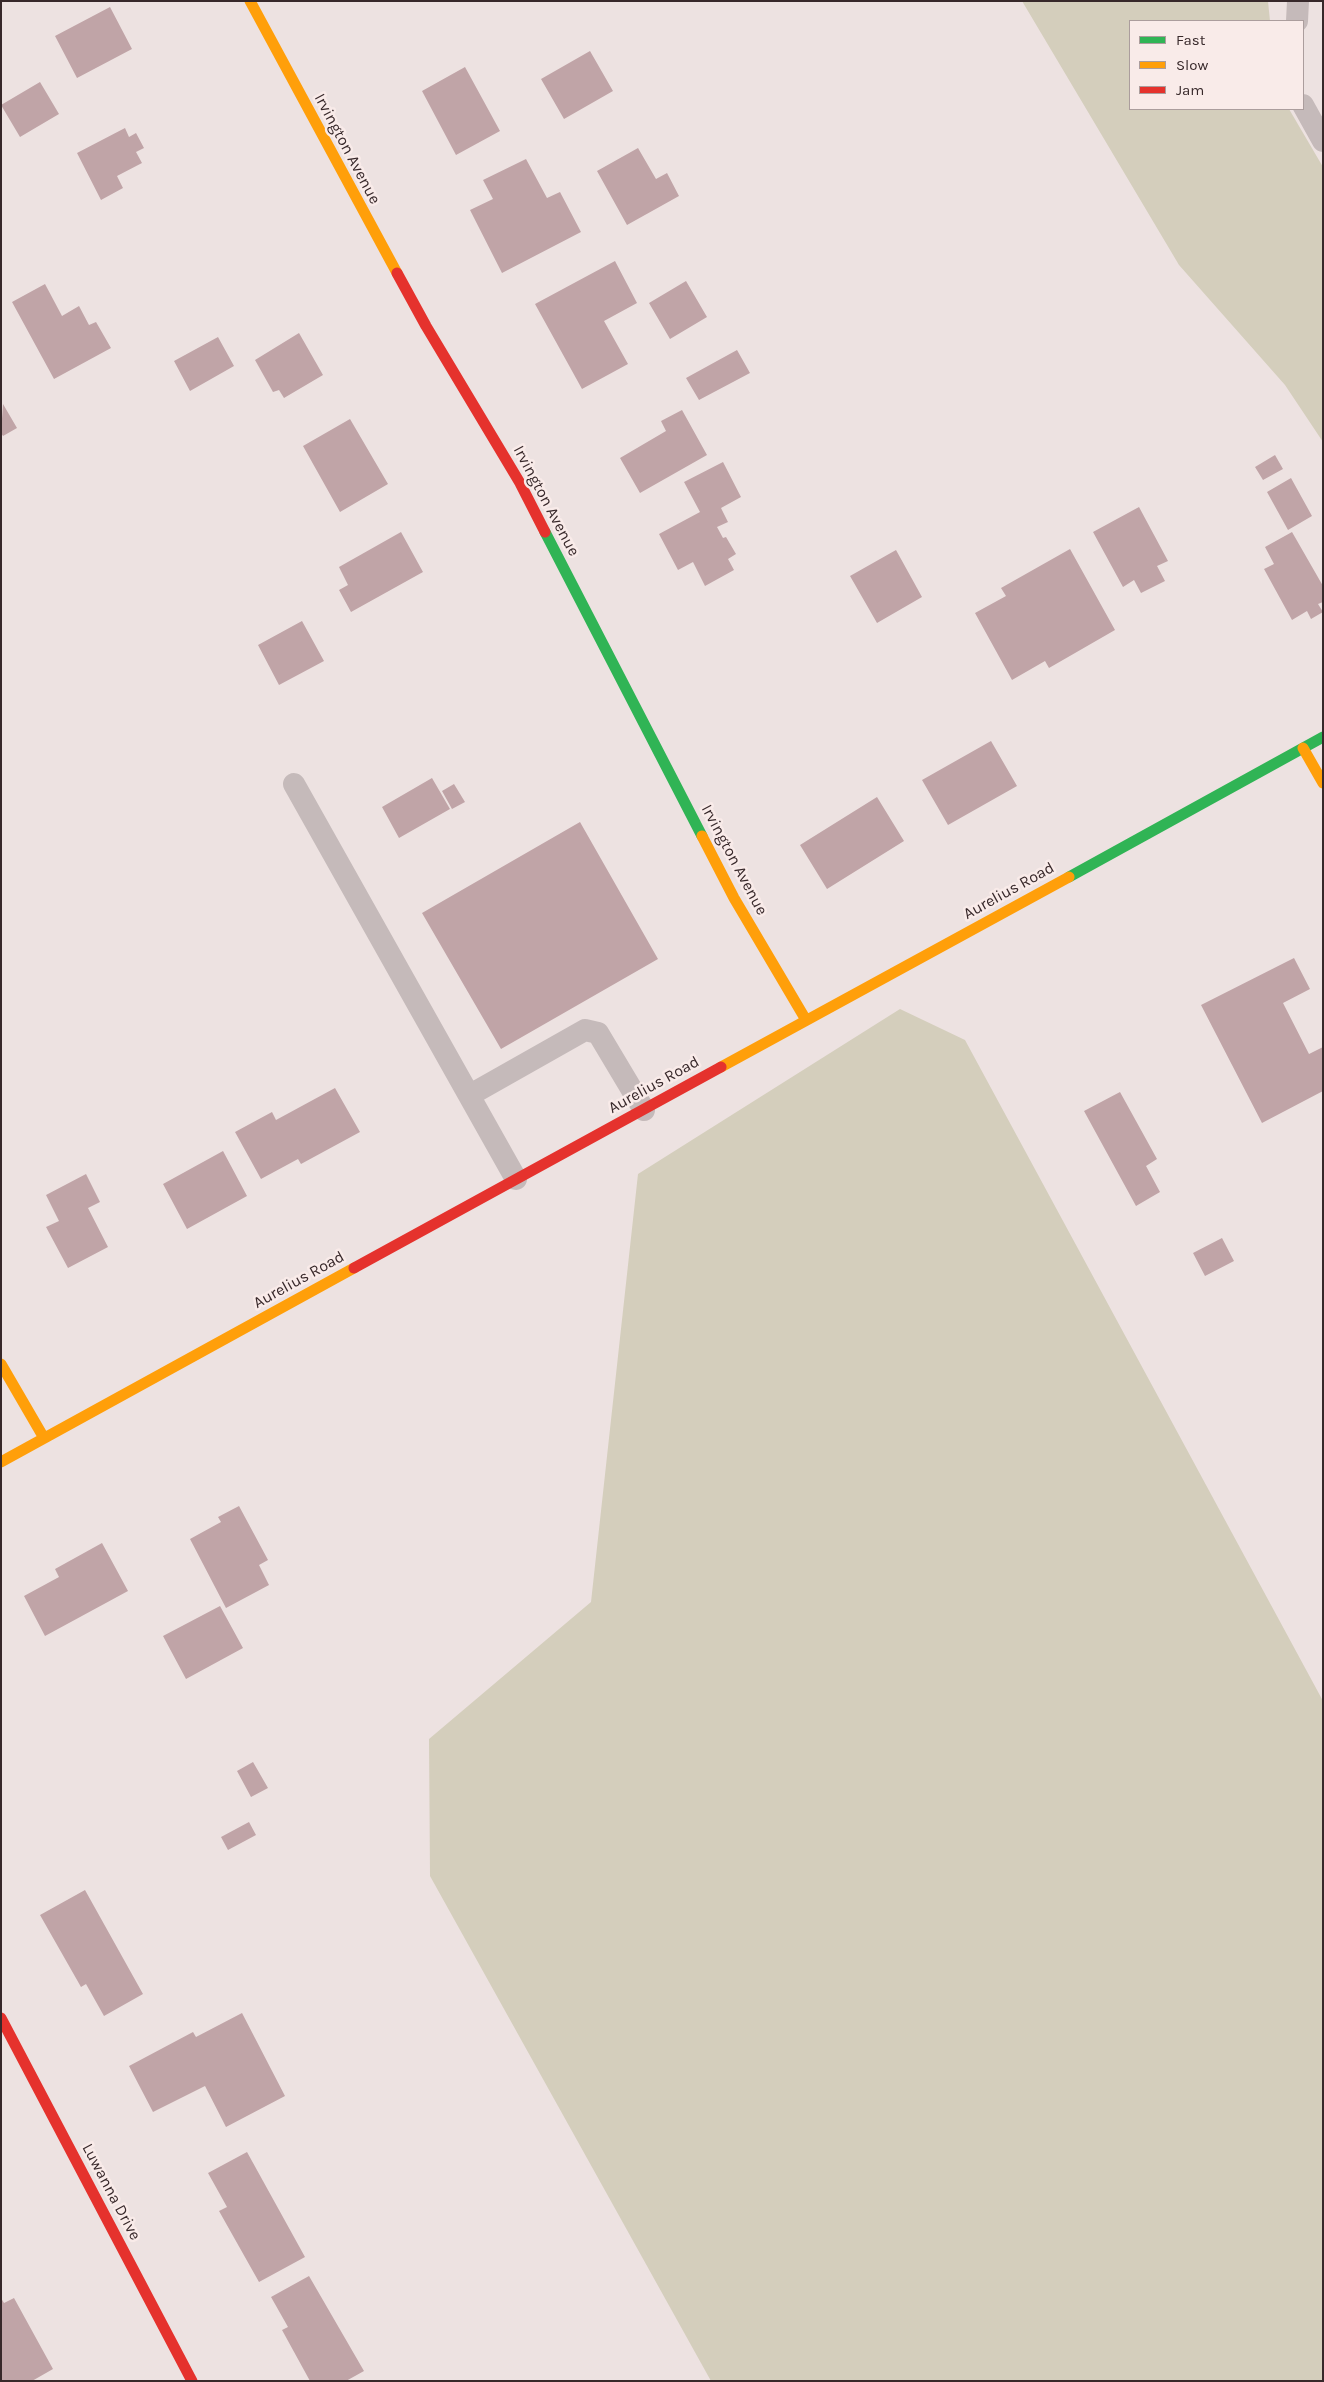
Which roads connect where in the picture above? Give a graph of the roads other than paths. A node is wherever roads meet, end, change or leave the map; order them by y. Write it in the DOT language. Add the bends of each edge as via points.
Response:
graph roads {
  1 [pos="250,1"];
  2 [pos="1298,1"];
  3 [pos="1297,20"];
  4 [pos="1304,107"];
  5 [pos="1323,141"];
  6 [pos="1323,737"];
  7 [pos="1303,748"];
  8 [pos="294,784"];
  9 [pos="1323,784"];
  10 [pos="806,1020"];
  11 [pos="470,1095"];
  12 [pos="644,1110"];
  13 [pos="516,1179"];
  14 [pos="1,1364"];
  15 [pos="44,1438"];
  16 [pos="1,1462"];
  17 [pos="1,2018"];
  18 [pos="192,2381"];
  1 -- 10 [label="street, Irvington Avenue" via="426,326 520,483 734,898"];
  2 -- 3 [label="lane"];
  4 -- 5 [label="lane"];
  6 -- 7 [label="street, Aurelius Road"];
  7 -- 9 [label="street"];
  7 -- 10 [label="street, Aurelius Road"];
  8 -- 11 [label="lane"];
  10 -- 12 [label="street, Aurelius Road"];
  11 -- 12 [label="lane" via="585,1030 598,1033"];
  11 -- 13 [label="lane"];
  12 -- 13 [label="street, Aurelius Road"];
  13 -- 15 [label="street, Aurelius Road"];
  14 -- 15 [label="street"];
  15 -- 16 [label="street, Aurelius Road"];
  17 -- 18 [label="street, Luwanna Drive"];
}
